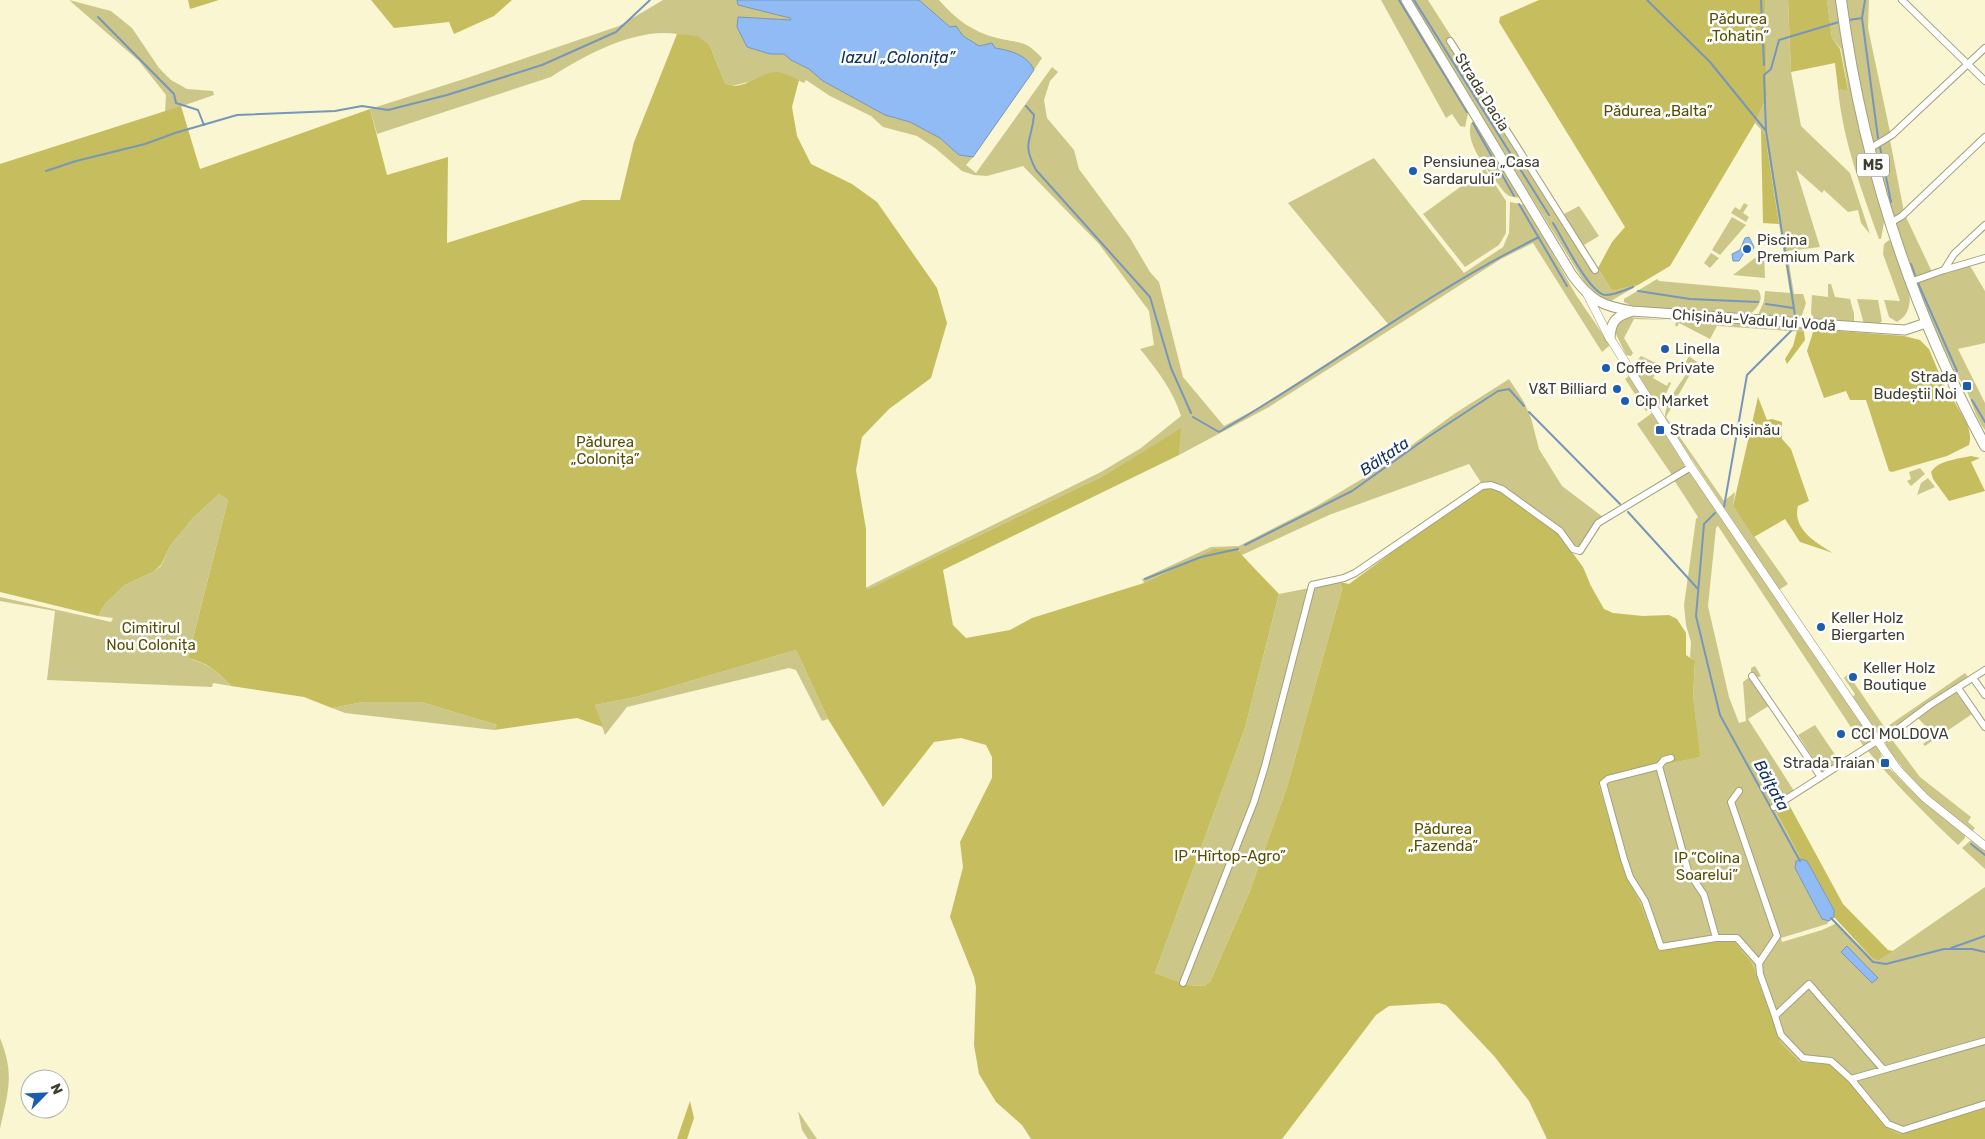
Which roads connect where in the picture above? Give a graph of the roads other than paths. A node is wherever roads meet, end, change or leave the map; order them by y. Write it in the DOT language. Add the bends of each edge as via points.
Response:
graph roads {
  1 [pos="1406,0"];
  2 [pos="1841,0"];
  3 [pos="1902,0"];
  4 [pos="1450,41"];
  5 [pos="1985,48"];
  6 [pos="1968,64"];
  7 [pos="1985,81"];
  8 [pos="1985,138"];
  9 [pos="1869,149"];
  10 [pos="1890,223"];
  11 [pos="1985,225"];
  12 [pos="1985,258"];
  13 [pos="1595,270"];
  14 [pos="1944,270"];
  15 [pos="1910,282"];
  16 [pos="1586,292"];
  17 [pos="1632,311"];
  18 [pos="1926,324"];
  19 [pos="1610,338"];
  20 [pos="1985,445"];
  21 [pos="1691,467"];
  22 [pos="1985,670"];
  23 [pos="1752,676"];
  24 [pos="1973,678"];
  25 [pos="1958,688"];
  26 [pos="1985,695"];
  27 [pos="1985,728"];
  28 [pos="1878,742"];
  29 [pos="1670,758"];
  30 [pos="1659,766"];
  31 [pos="1821,777"];
  32 [pos="1739,791"];
  33 [pos="1774,807"];
  34 [pos="1985,846"];
  35 [pos="1716,938"];
  36 [pos="1759,963"];
  37 [pos="1183,983"];
  38 [pos="1775,1016"];
  39 [pos="1985,1041"];
  40 [pos="1883,1069"];
  41 [pos="1851,1079"];
  42 [pos="1985,1104"];
  1 -- 16 [label="main road, Chișinău-Vadul lui Vodă" via="1572,275"];
  2 -- 9 [label="highway, M5"];
  3 -- 6 [label="street"];
  4 -- 13 [label="street, Strada Dacia"];
  5 -- 6 [label="street"];
  6 -- 7 [label="street"];
  6 -- 9 [label="street" via="1892,135"];
  8 -- 10 [label="street" via="1902,216"];
  9 -- 10 [label="highway, M5"];
  10 -- 15 [label="highway, M5"];
  11 -- 14 [label="street" via="1954,254"];
  12 -- 14 [label="street"];
  14 -- 15 [label="street"];
  15 -- 18 [label="highway, M5"];
  16 -- 17 [label="main road, Chișinău-Vadul lui Vodă" via="1601,304"];
  16 -- 19 [label="street"];
  17 -- 18 [label="main road, Chișinău-Vadul lui Vodă" via="1905,330"];
  17 -- 19 [label="main road" via="1614,320"];
  18 -- 20 [label="highway, M5" via="1950,379"];
  19 -- 21 [label="street"];
  21 -- 28 [label="street"];
  21 -- 37 [label="street" via="1598,523 1580,551 1574,550 1560,531 1502,489 1482,486 1355,573 1312,585 1254,802"];
  22 -- 24 [label="street"];
  23 -- 31 [label="street"];
  24 -- 25 [label="street"];
  24 -- 26 [label="street"];
  25 -- 27 [label="street"];
  25 -- 28 [label="street"];
  28 -- 31 [label="street"];
  28 -- 34 [label="street" via="1911,785"];
  29 -- 30 [label="street"];
  30 -- 35 [label="street" via="1688,871 1704,895"];
  30 -- 35 [label="street" via="1603,783 1624,859 1630,877 1645,901 1661,947"];
  31 -- 33 [label="street"];
  32 -- 36 [label="street" via="1731,802 1777,936"];
  35 -- 36 [label="street" via="1737,938"];
  36 -- 38 [label="street"];
  38 -- 40 [label="street" via="1809,984"];
  38 -- 41 [label="street" via="1781,1035 1803,1058 1831,1062"];
  39 -- 40 [label="street"];
  40 -- 41 [label="street"];
  41 -- 42 [label="street" via="1888,1124 1903,1130"];
}
